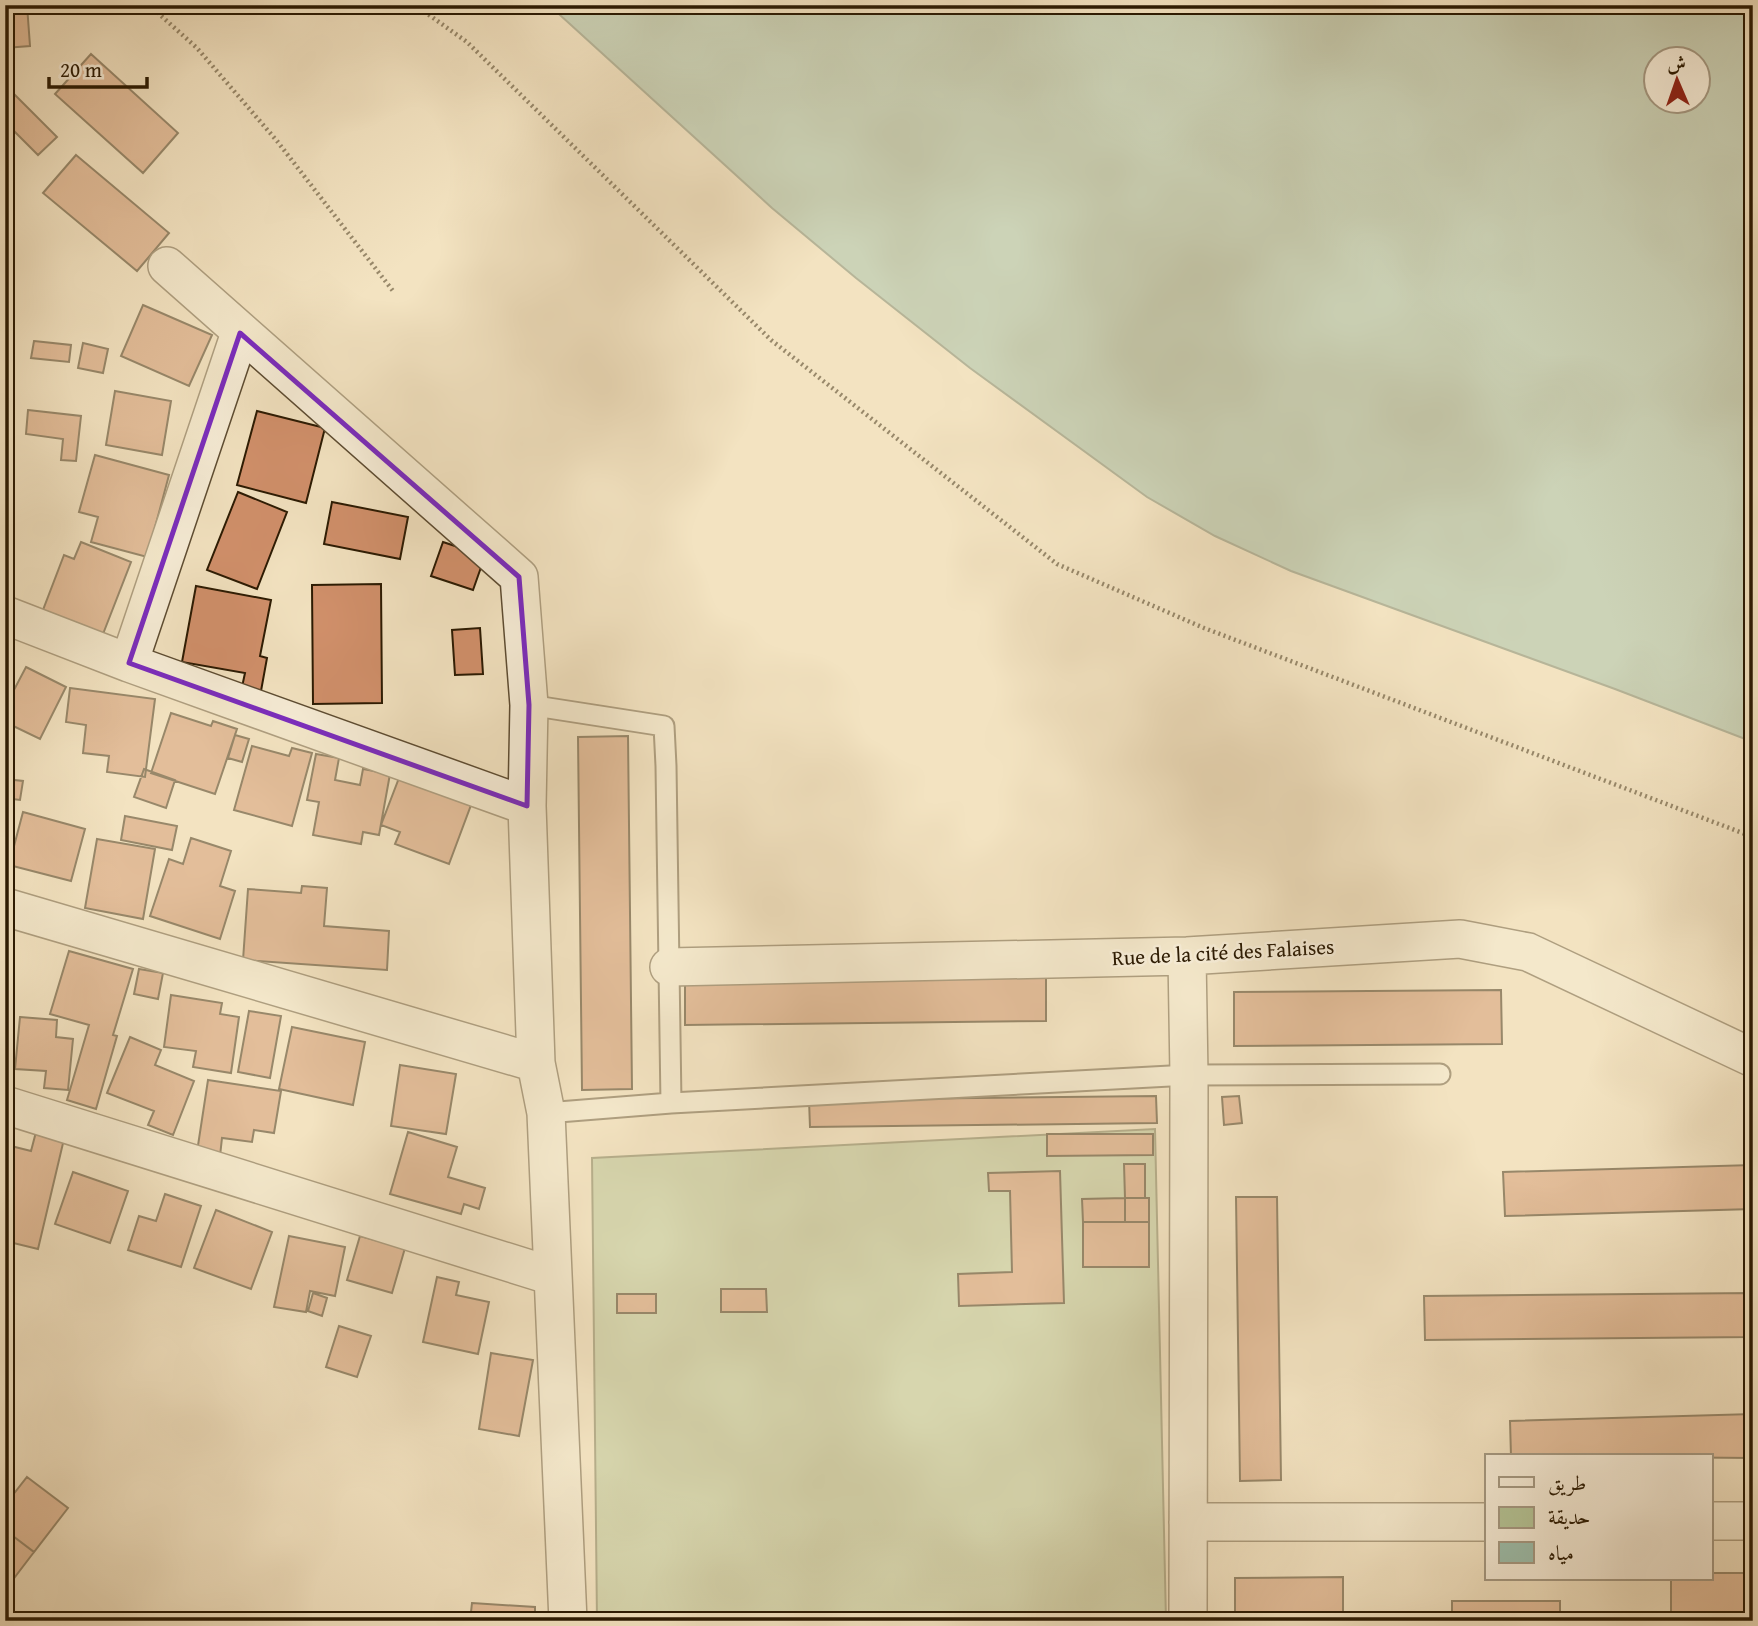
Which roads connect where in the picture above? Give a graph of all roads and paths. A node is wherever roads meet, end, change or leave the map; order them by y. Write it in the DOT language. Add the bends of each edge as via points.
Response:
graph roads {
  1 [pos="149,5"];
  2 [pos="415,5"];
  3 [pos="167,266"];
  4 [pos="393,291"];
  5 [pos="240,332"];
  6 [pos="5,615"];
  7 [pos="129,663"];
  8 [pos="529,705"];
  9 [pos="527,806"];
  10 [pos="1753,837"];
  11 [pos="5,907"];
  12 [pos="1187,956"];
  13 [pos="669,967"];
  14 [pos="1753,1058"];
  15 [pos="536,1063"];
  16 [pos="1440,1074"];
  17 [pos="1189,1075"];
  18 [pos="671,1103"];
  19 [pos="5,1105"];
  20 [pos="546,1112"];
  21 [pos="552,1276"];
  22 [pos="1712,1521"];
  23 [pos="1753,1521"];
  24 [pos="1188,1522"];
  25 [pos="1485,1522"];
  26 [pos="568,1621"];
  27 [pos="1188,1621"];
  1 -- 4 [label="path" via="197,48 277,141"];
  2 -- 10 [label="path" via="467,42 771,340 1057,565 1204,628"];
  3 -- 5 [label="street"];
  5 -- 7 [label="street"];
  5 -- 8 [label="street" via="519,577"];
  6 -- 7 [label="street"];
  7 -- 9 [label="street"];
  8 -- 9 [label="street"];
  8 -- 13 [label="lane" via="664,726"];
  9 -- 15 [label="street"];
  11 -- 15 [label="street"];
  12 -- 13 [label="street, Rue de la cité des Falaises"];
  12 -- 14 [label="street, Rue de la cité des Falaises" via="1460,940 1528,952"];
  12 -- 17 [label="street"];
  13 -- 18 [label="lane"];
  15 -- 20 [label="street"];
  16 -- 17 [label="lane"];
  17 -- 18 [label="lane"];
  17 -- 24 [label="street"];
  18 -- 20 [label="lane"];
  19 -- 21 [label="street"];
  20 -- 21 [label="street"];
  21 -- 26 [label="street"];
  22 -- 23 [label="street"];
  24 -- 25 [label="street"];
  24 -- 27 [label="street"];
}
